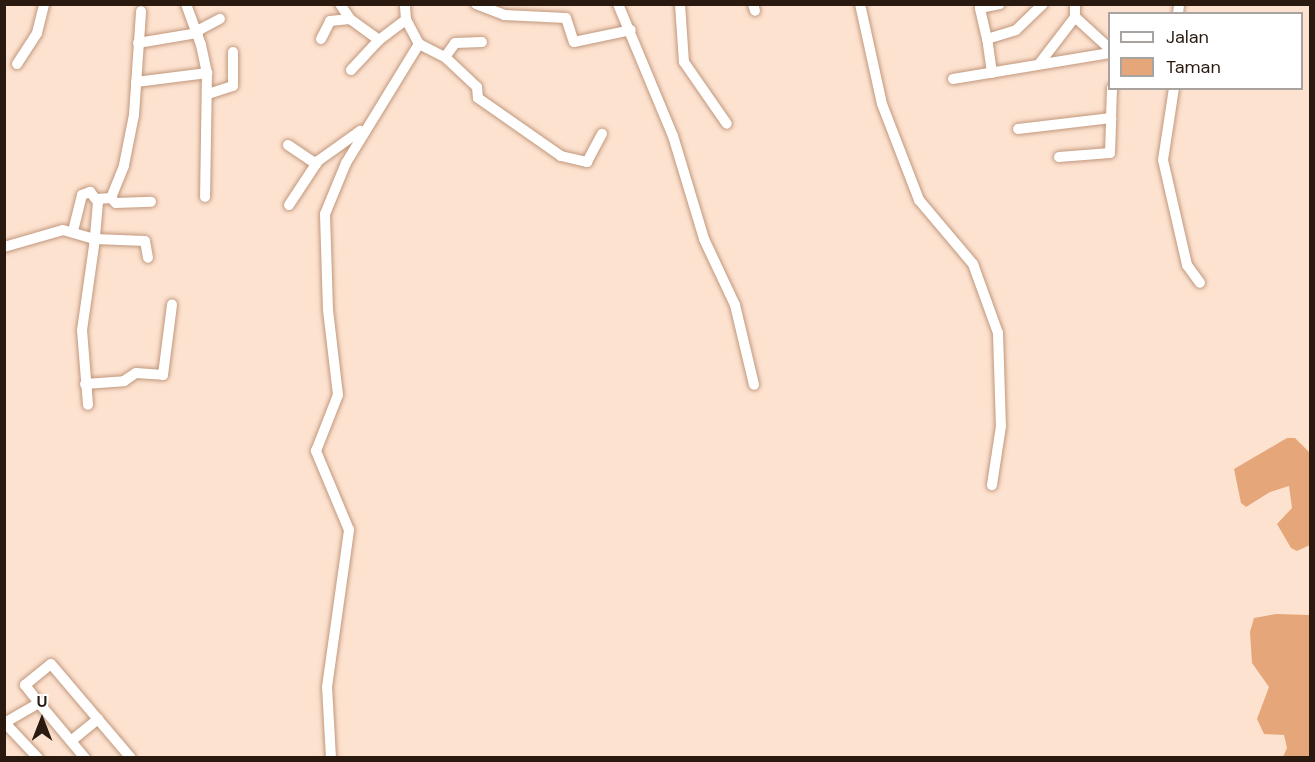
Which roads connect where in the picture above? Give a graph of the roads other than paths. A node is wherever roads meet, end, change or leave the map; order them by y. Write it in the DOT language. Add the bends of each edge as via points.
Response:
graph roads {
  1 [pos="44,4"];
  2 [pos="186,4"];
  3 [pos="340,4"];
  4 [pos="405,4"];
  5 [pos="476,4"];
  6 [pos="618,4"];
  7 [pos="680,4"];
  8 [pos="861,4"];
  9 [pos="1000,4"];
  10 [pos="1043,4"];
  11 [pos="1075,4"];
  12 [pos="980,6"];
  13 [pos="507,10"];
  14 [pos="141,12"];
  15 [pos="1075,16"];
  16 [pos="220,19"];
  17 [pos="350,19"];
  18 [pos="406,20"];
  19 [pos="631,30"];
  20 [pos="197,32"];
  21 [pos="321,39"];
  22 [pos="379,39"];
  23 [pos="987,39"];
  24 [pos="483,42"];
  25 [pos="138,43"];
  26 [pos="418,44"];
  27 [pos="1108,49"];
  28 [pos="1108,51"];
  29 [pos="233,52"];
  30 [pos="445,57"];
  31 [pos="17,64"];
  32 [pos="1039,64"];
  33 [pos="351,70"];
  34 [pos="207,73"];
  35 [pos="992,73"];
  36 [pos="953,79"];
  37 [pos="136,82"];
  38 [pos="1112,90"];
  39 [pos="1174,90"];
  40 [pos="208,94"];
  41 [pos="1111,118"];
  42 [pos="727,124"];
  43 [pos="1018,129"];
  44 [pos="364,130"];
  45 [pos="602,134"];
  46 [pos="288,145"];
  47 [pos="1059,157"];
  48 [pos="316,164"];
  49 [pos="205,197"];
  50 [pos="111,198"];
  51 [pos="97,199"];
  52 [pos="151,201"];
  53 [pos="289,205"];
  54 [pos="73,231"];
  55 [pos="95,239"];
  56 [pos="4,248"];
  57 [pos="148,258"];
  58 [pos="1200,283"];
  59 [pos="172,304"];
  60 [pos="85,384"];
  61 [pos="754,385"];
  62 [pos="88,405"];
  63 [pos="992,485"];
  64 [pos="39,703"];
  65 [pos="98,719"];
  66 [pos="5,722"];
  67 [pos="71,741"];
  68 [pos="38,758"];
  69 [pos="85,758"];
  70 [pos="131,758"];
  71 [pos="331,758"];
  1 -- 31 [label="street" via="37,33"];
  2 -- 20 [label="street"];
  3 -- 17 [label="street"];
  4 -- 18 [label="street"];
  5 -- 13 [label="street"];
  6 -- 19 [label="street"];
  7 -- 42 [label="street" via="684,62"];
  8 -- 63 [label="street" via="882,105 920,200 971,261 998,333 1001,426"];
  9 -- 12 [label="street"];
  10 -- 23 [label="street" via="1021,27"];
  11 -- 15 [label="street"];
  12 -- 23 [label="street"];
  13 -- 19 [label="street" via="566,18 574,42"];
  14 -- 25 [label="street"];
  15 -- 27 [label="street"];
  15 -- 32 [label="street"];
  16 -- 20 [label="street"];
  17 -- 21 [label="street" via="330,21"];
  17 -- 22 [label="street"];
  18 -- 22 [label="street"];
  18 -- 26 [label="street"];
  19 -- 61 [label="street" via="676,142 704,239 735,305"];
  20 -- 25 [label="street"];
  20 -- 34 [label="street"];
  22 -- 33 [label="street"];
  23 -- 35 [label="street"];
  24 -- 30 [label="street" via="455,43"];
  25 -- 37 [label="street"];
  26 -- 30 [label="street"];
  26 -- 44 [label="street"];
  28 -- 32 [label="street"];
  29 -- 40 [label="street" via="233,86"];
  30 -- 45 [label="street" via="477,87 478,98 561,156 587,162"];
  32 -- 35 [label="street"];
  34 -- 37 [label="street"];
  34 -- 40 [label="street"];
  35 -- 36 [label="street"];
  37 -- 50 [label="street" via="124,165"];
  38 -- 41 [label="street"];
  39 -- 58 [label="street" via="1163,160 1187,265"];
  40 -- 49 [label="street"];
  41 -- 43 [label="street"];
  41 -- 47 [label="street" via="1110,153"];
  44 -- 48 [label="street"];
  44 -- 71 [label="street" via="342,172 324,224 338,395 316,452 350,530 327,687"];
  46 -- 48 [label="street"];
  48 -- 53 [label="street"];
  50 -- 51 [label="street"];
  50 -- 52 [label="street" via="116,203"];
  51 -- 54 [label="street" via="90,192 82,195"];
  51 -- 55 [label="street"];
  54 -- 55 [label="street"];
  54 -- 56 [label="street" via="58,231"];
  55 -- 57 [label="street" via="145,241"];
  55 -- 60 [label="street" via="82,320"];
  59 -- 60 [label="street" via="163,375 136,373 124,381"];
  60 -- 62 [label="street"];
  64 -- 65 [label="street" via="25,685 51,664"];
  64 -- 66 [label="street"];
  64 -- 67 [label="street"];
  65 -- 67 [label="street"];
  65 -- 70 [label="street"];
  66 -- 68 [label="street"];
  67 -- 69 [label="street"];
}
